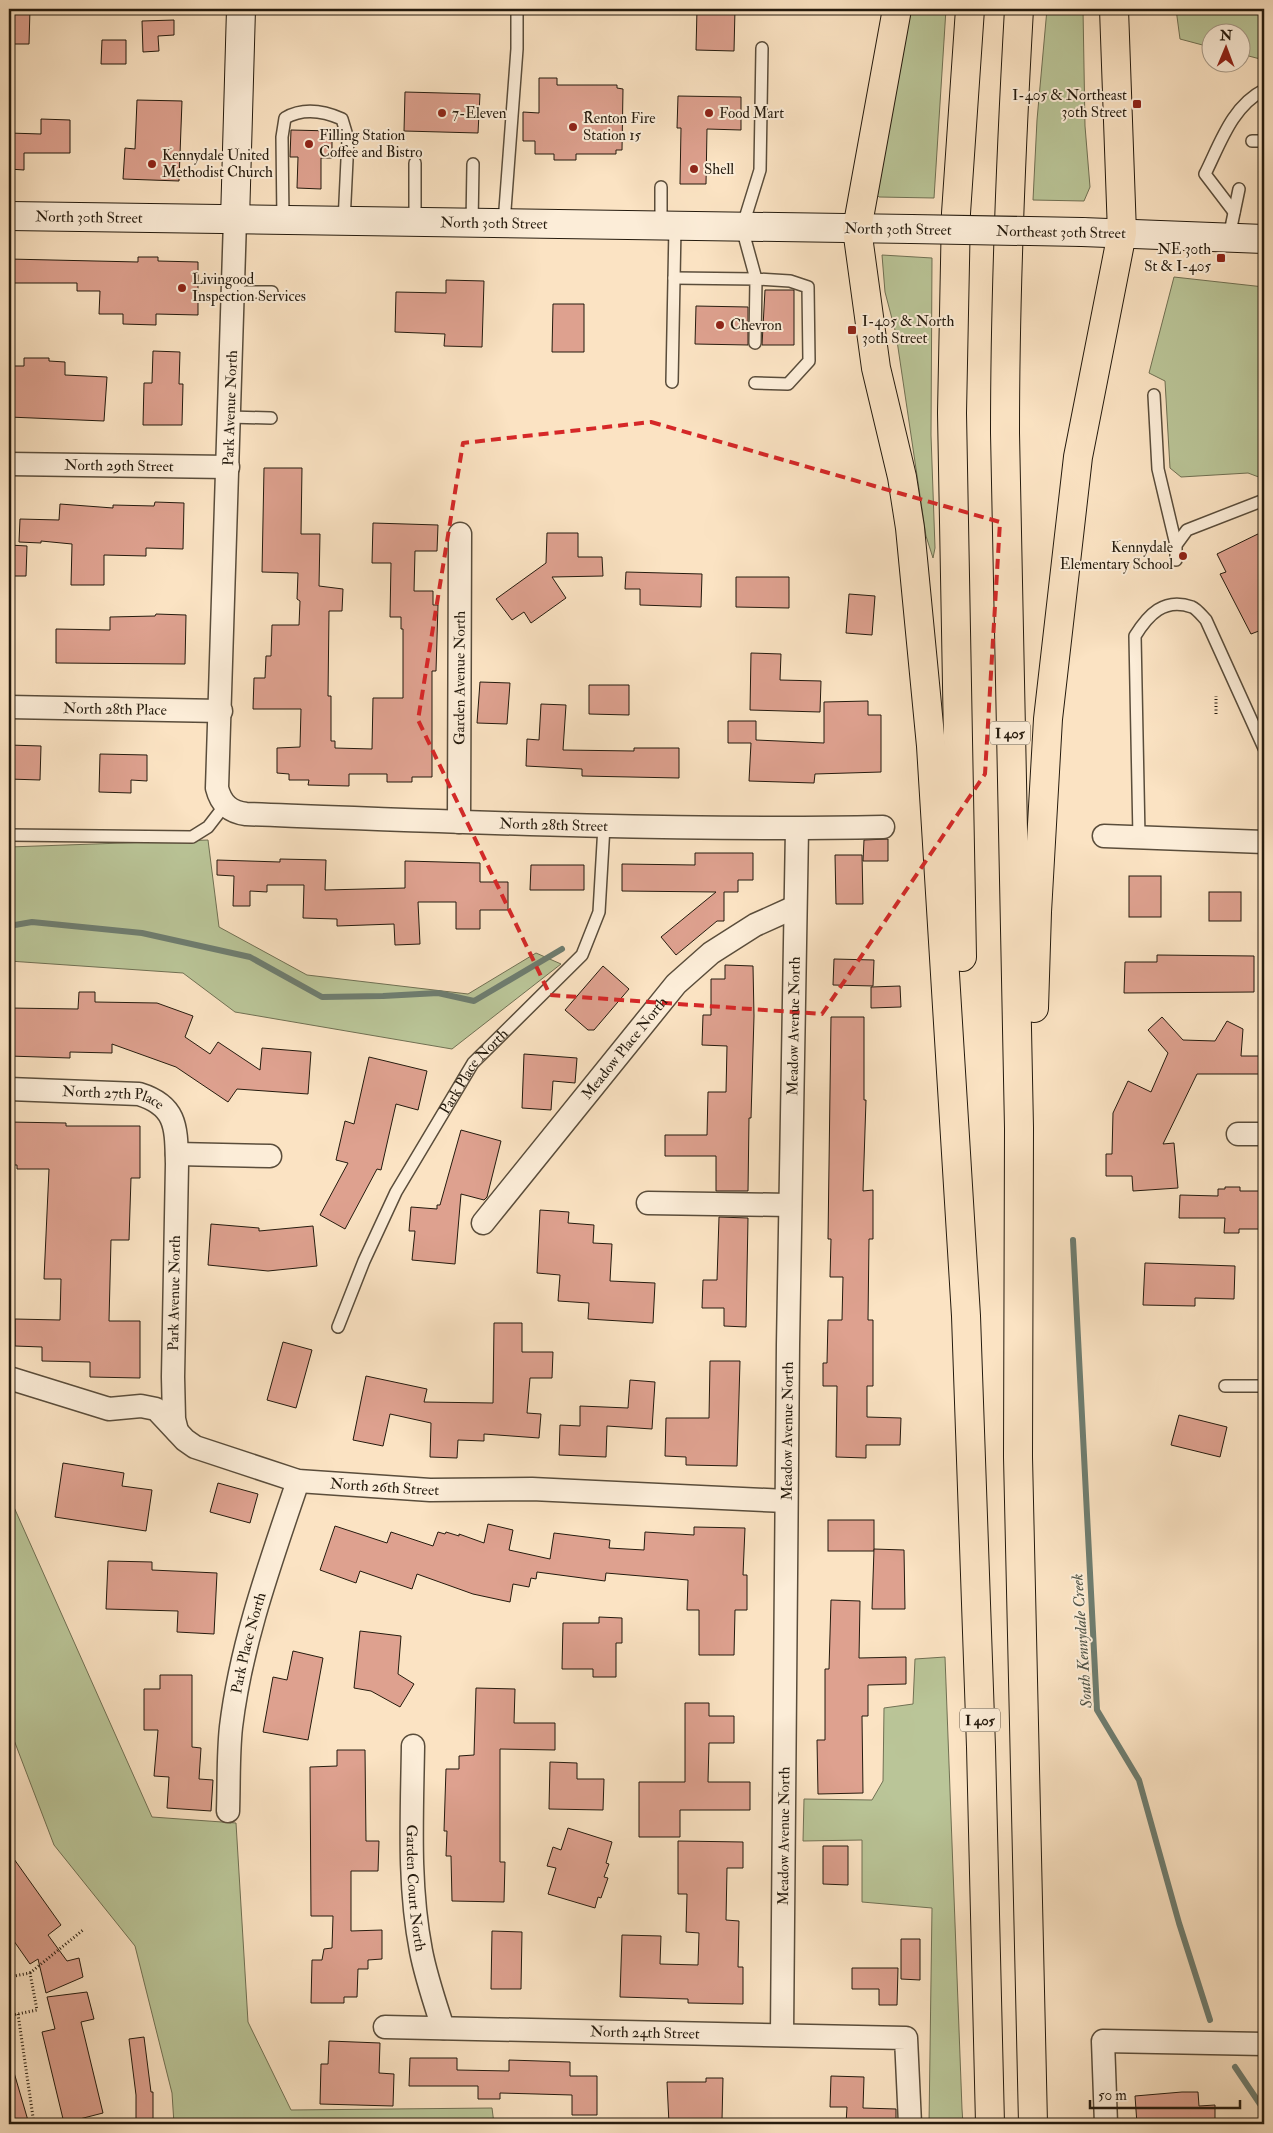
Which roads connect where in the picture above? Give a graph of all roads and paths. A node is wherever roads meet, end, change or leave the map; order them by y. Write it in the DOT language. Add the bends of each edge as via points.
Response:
graph roads {
  1 [pos="242,9"];
  2 [pos="517,9"];
  3 [pos="897,9"];
  4 [pos="970,9"];
  5 [pos="1019,9"];
  6 [pos="1114,9"];
  7 [pos="762,48"];
  8 [pos="1264,90"];
  9 [pos="1252,141"];
  10 [pos="1264,141"];
  11 [pos="415,163"];
  12 [pos="473,164"];
  13 [pos="661,187"];
  14 [pos="1239,189"];
  15 [pos="9,216"];
  16 [pos="235,220"];
  17 [pos="283,221"];
  18 [pos="344,222"];
  19 [pos="415,223"];
  20 [pos="472,224"];
  21 [pos="504,224"];
  22 [pos="1232,225"];
  23 [pos="668,227"];
  24 [pos="742,228"];
  25 [pos="857,228"];
  26 [pos="978,231"];
  27 [pos="1122,234"];
  28 [pos="1264,239"];
  29 [pos="674,278"];
  30 [pos="756,279"];
  31 [pos="233,292"];
  32 [pos="272,292"];
  33 [pos="755,343"];
  34 [pos="672,382"];
  35 [pos="755,383"];
  36 [pos="1154,395"];
  37 [pos="229,418"];
  38 [pos="271,418"];
  39 [pos="9,464"];
  40 [pos="228,467"];
  41 [pos="1264,500"];
  42 [pos="460,534"];
  43 [pos="1176,545"];
  44 [pos="1176,560"];
  45 [pos="1216,696"];
  46 [pos="9,707"];
  47 [pos="221,711"];
  48 [pos="1216,714"];
  49 [pos="1264,748"];
  50 [pos="225,806"];
  51 [pos="459,822"];
  52 [pos="604,826"];
  53 [pos="883,827"];
  54 [pos="796,829"];
  55 [pos="9,835"];
  56 [pos="1104,836"];
  57 [pos="1139,837"];
  58 [pos="1264,842"];
  59 [pos="795,907"];
  60 [pos="9,1089"];
  61 [pos="1238,1134"];
  62 [pos="1264,1134"];
  63 [pos="177,1154"];
  64 [pos="270,1156"];
  65 [pos="648,1203"];
  66 [pos="790,1205"];
  67 [pos="483,1223"];
  68 [pos="966,1316"];
  69 [pos="338,1327"];
  70 [pos="9,1378"];
  71 [pos="1225,1386"];
  72 [pos="1264,1386"];
  73 [pos="177,1431"];
  74 [pos="1018,1456"];
  75 [pos="298,1481"];
  76 [pos="786,1502"];
  77 [pos="413,1746"];
  78 [pos="228,1811"];
  79 [pos="15,1824"];
  80 [pos="9,1826"];
  81 [pos="83,1930"];
  82 [pos="9,1966"];
  83 [pos="30,1973"];
  84 [pos="14,1976"];
  85 [pos="9,1977"];
  86 [pos="9,1992"];
  87 [pos="18,2014"];
  88 [pos="385,2027"];
  89 [pos="443,2028"];
  90 [pos="782,2035"];
  91 [pos="1264,2044"];
  92 [pos="34,2124"];
  93 [pos="910,2124"];
  94 [pos="990,2124"];
  95 [pos="1033,2124"];
  96 [pos="1106,2124"];
  1 -- 16 [label="street, Park Avenue North"];
  2 -- 21 [label="lane"];
  3 -- 25 [label="highway"];
  4 -- 68 [label="highway, I 405" via="956,213 952,413"];
  5 -- 74 [label="highway, I 405" via="1005,323 1019,1128"];
  6 -- 27 [label="highway"];
  7 -- 24 [label="lane" via="760,170"];
  8 -- 22 [label="lane" via="1242,106 1229,124 1205,174"];
  9 -- 10 [label="lane"];
  11 -- 19 [label="lane"];
  12 -- 20 [label="lane"];
  13 -- 23 [label="lane"];
  14 -- 22 [label="lane"];
  15 -- 16 [label="street, North 30th Street"];
  16 -- 17 [label="street, North 30th Street"];
  16 -- 31 [label="street, Park Avenue North"];
  17 -- 18 [label="street, North 30th Street"];
  17 -- 18 [label="lane" via="282,137 285,118 296,112 326,112 342,119 348,139"];
  18 -- 19 [label="street, North 30th Street"];
  19 -- 20 [label="street, North 30th Street"];
  20 -- 21 [label="street, North 30th Street"];
  21 -- 23 [label="street, North 30th Street"];
  22 -- 27 [label="street, Northeast 30th Street"];
  22 -- 28 [label="street, Northeast 30th Street"];
  23 -- 24 [label="street, North 30th Street"];
  23 -- 29 [label="lane"];
  24 -- 25 [label="street, North 30th Street"];
  24 -- 30 [label="lane"];
  25 -- 26 [label="street, North 30th Street, bridge"];
  25 -- 68 [label="highway" via="876,368 904,486 912,539 931,746"];
  26 -- 27 [label="street, Northeast 30th Street, bridge"];
  27 -- 74 [label="highway" via="1078,457 1048,719 1037,912"];
  29 -- 30 [label="lane"];
  29 -- 34 [label="lane"];
  30 -- 33 [label="lane"];
  30 -- 35 [label="lane" via="790,281 808,287 809,361 788,384"];
  31 -- 32 [label="lane"];
  31 -- 37 [label="street, Park Avenue North"];
  36 -- 43 [label="lane" via="1158,469"];
  37 -- 38 [label="lane"];
  37 -- 40 [label="street, Park Avenue North"];
  39 -- 40 [label="street, North 29th Street"];
  40 -- 47 [label="street, Park Avenue North"];
  41 -- 43 [label="lane" via="1187,530"];
  42 -- 51 [label="street, Garden Avenue North"];
  43 -- 44 [label="lane"];
  45 -- 48 [label="path"];
  46 -- 47 [label="street, North 28th Place"];
  47 -- 50 [label="street, Park Avenue North" via="218,788"];
  49 -- 57 [label="lane" via="1206,620 1193,608 1160,607 1146,619 1135,636"];
  50 -- 51 [label="street, North 28th Street" via="246,814"];
  50 -- 55 [label="lane" via="208,828 192,837"];
  51 -- 52 [label="street, North 28th Street"];
  52 -- 54 [label="street, North 28th Street"];
  52 -- 69 [label="lane, Park Place North" via="599,912 582,955 473,1063 396,1192"];
  53 -- 54 [label="street, North 28th Street"];
  54 -- 59 [label="street, Meadow Avenue North"];
  56 -- 57 [label="street"];
  57 -- 58 [label="street"];
  59 -- 66 [label="street, Meadow Avenue North"];
  59 -- 67 [label="street, Meadow Place North" via="755,925 711,953 676,984"];
  60 -- 63 [label="street, North 27th Place" via="140,1094 154,1098 165,1106 173,1121"];
  61 -- 62 [label="street"];
  63 -- 64 [label="street"];
  63 -- 73 [label="street, Park Avenue North" via="173,1377"];
  65 -- 66 [label="street"];
  66 -- 76 [label="street, Meadow Avenue North"];
  68 -- 94 [label="highway, I 405"];
  70 -- 73 [label="street, North 26th Street" via="109,1409 142,1406 156,1410"];
  71 -- 72 [label="lane"];
  73 -- 75 [label="street, North 26th Street" via="195,1447"];
  74 -- 95 [label="highway, I 405"];
  75 -- 76 [label="street, North 26th Street" via="430,1490 532,1489"];
  75 -- 78 [label="street, Park Place North" via="266,1575 238,1687 231,1729"];
  76 -- 90 [label="street, Meadow Avenue North"];
  77 -- 89 [label="street, Garden Court North" via="411,1860 414,1900 421,1952"];
  79 -- 80 [label="path"];
  81 -- 83 [label="path"];
  82 -- 84 [label="path"];
  83 -- 84 [label="path"];
  83 -- 87 [label="path" via="37,2010"];
  84 -- 85 [label="path"];
  86 -- 87 [label="path" via="13,2015"];
  87 -- 92 [label="path"];
  88 -- 89 [label="street, North 24th Street"];
  89 -- 90 [label="street, North 24th Street"];
  90 -- 93 [label="street, North 24th Street" via="906,2038"];
  91 -- 96 [label="street" via="1103,2041"];
}
